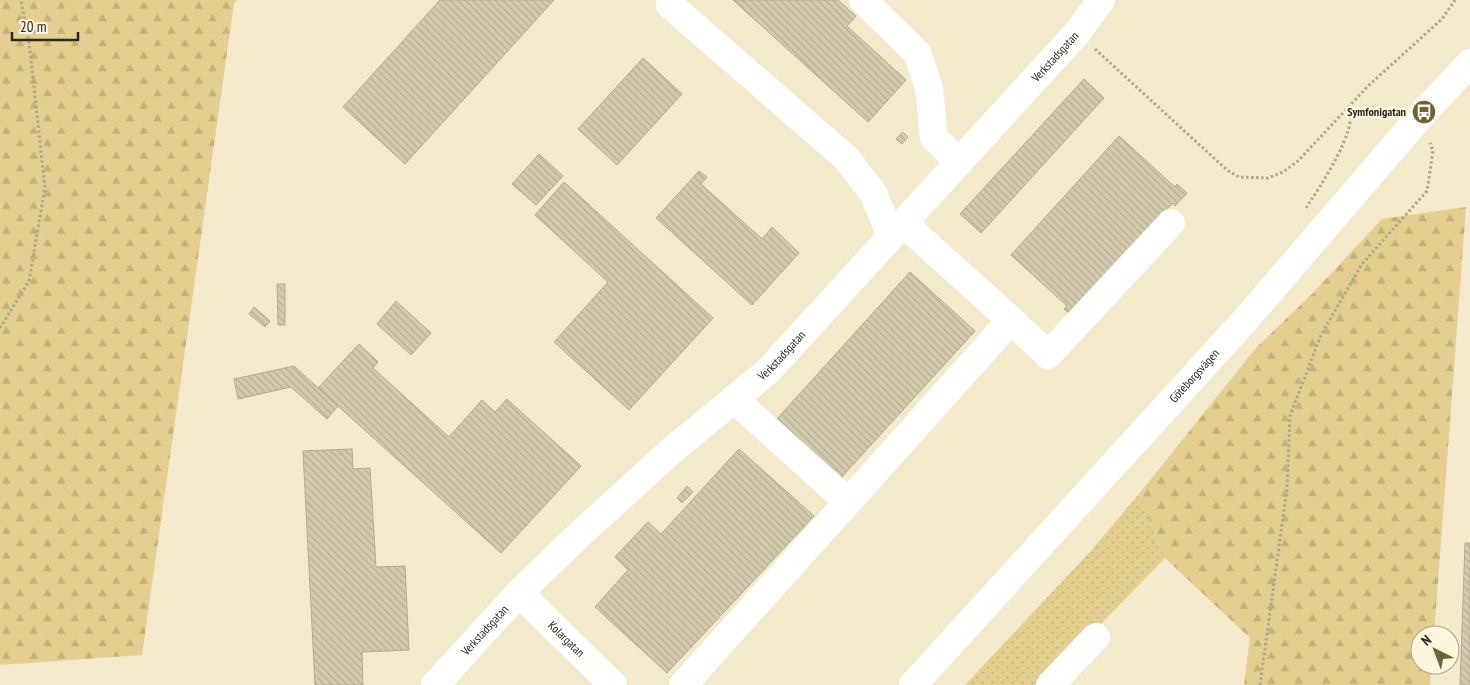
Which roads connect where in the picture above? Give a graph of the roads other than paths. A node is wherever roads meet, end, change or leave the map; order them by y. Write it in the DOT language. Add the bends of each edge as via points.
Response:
graph roads {
  1 [pos="863,0"];
  2 [pos="1101,0"];
  3 [pos="670,6"];
  4 [pos="1470,63"];
  5 [pos="959,162"];
  6 [pos="1171,223"];
  7 [pos="897,230"];
  8 [pos="1011,320"];
  9 [pos="734,399"];
  10 [pos="848,502"];
  11 [pos="519,594"];
  12 [pos="1096,637"];
  13 [pos="435,685"];
  14 [pos="613,685"];
  15 [pos="683,685"];
  16 [pos="913,685"];
  17 [pos="1050,685"];
  1 -- 5 [label="street" via="917,53 929,88 934,138"];
  2 -- 5 [label="street, Verkstadsgatan" via="1077,33"];
  3 -- 7 [label="street" via="846,158"];
  4 -- 16 [label="street, Göteborgsvägen" via="1419,117 1247,318"];
  5 -- 7 [label="street, Verkstadsgatan"];
  6 -- 8 [label="street" via="1048,355"];
  7 -- 8 [label="street"];
  7 -- 9 [label="street, Verkstadsgatan" via="768,370"];
  8 -- 10 [label="street"];
  9 -- 10 [label="street"];
  9 -- 11 [label="street, Verkstadsgatan" via="670,452"];
  10 -- 15 [label="street"];
  11 -- 13 [label="street, Verkstadsgatan"];
  11 -- 14 [label="street, Kolargatan"];
  12 -- 17 [label="street"];
}
